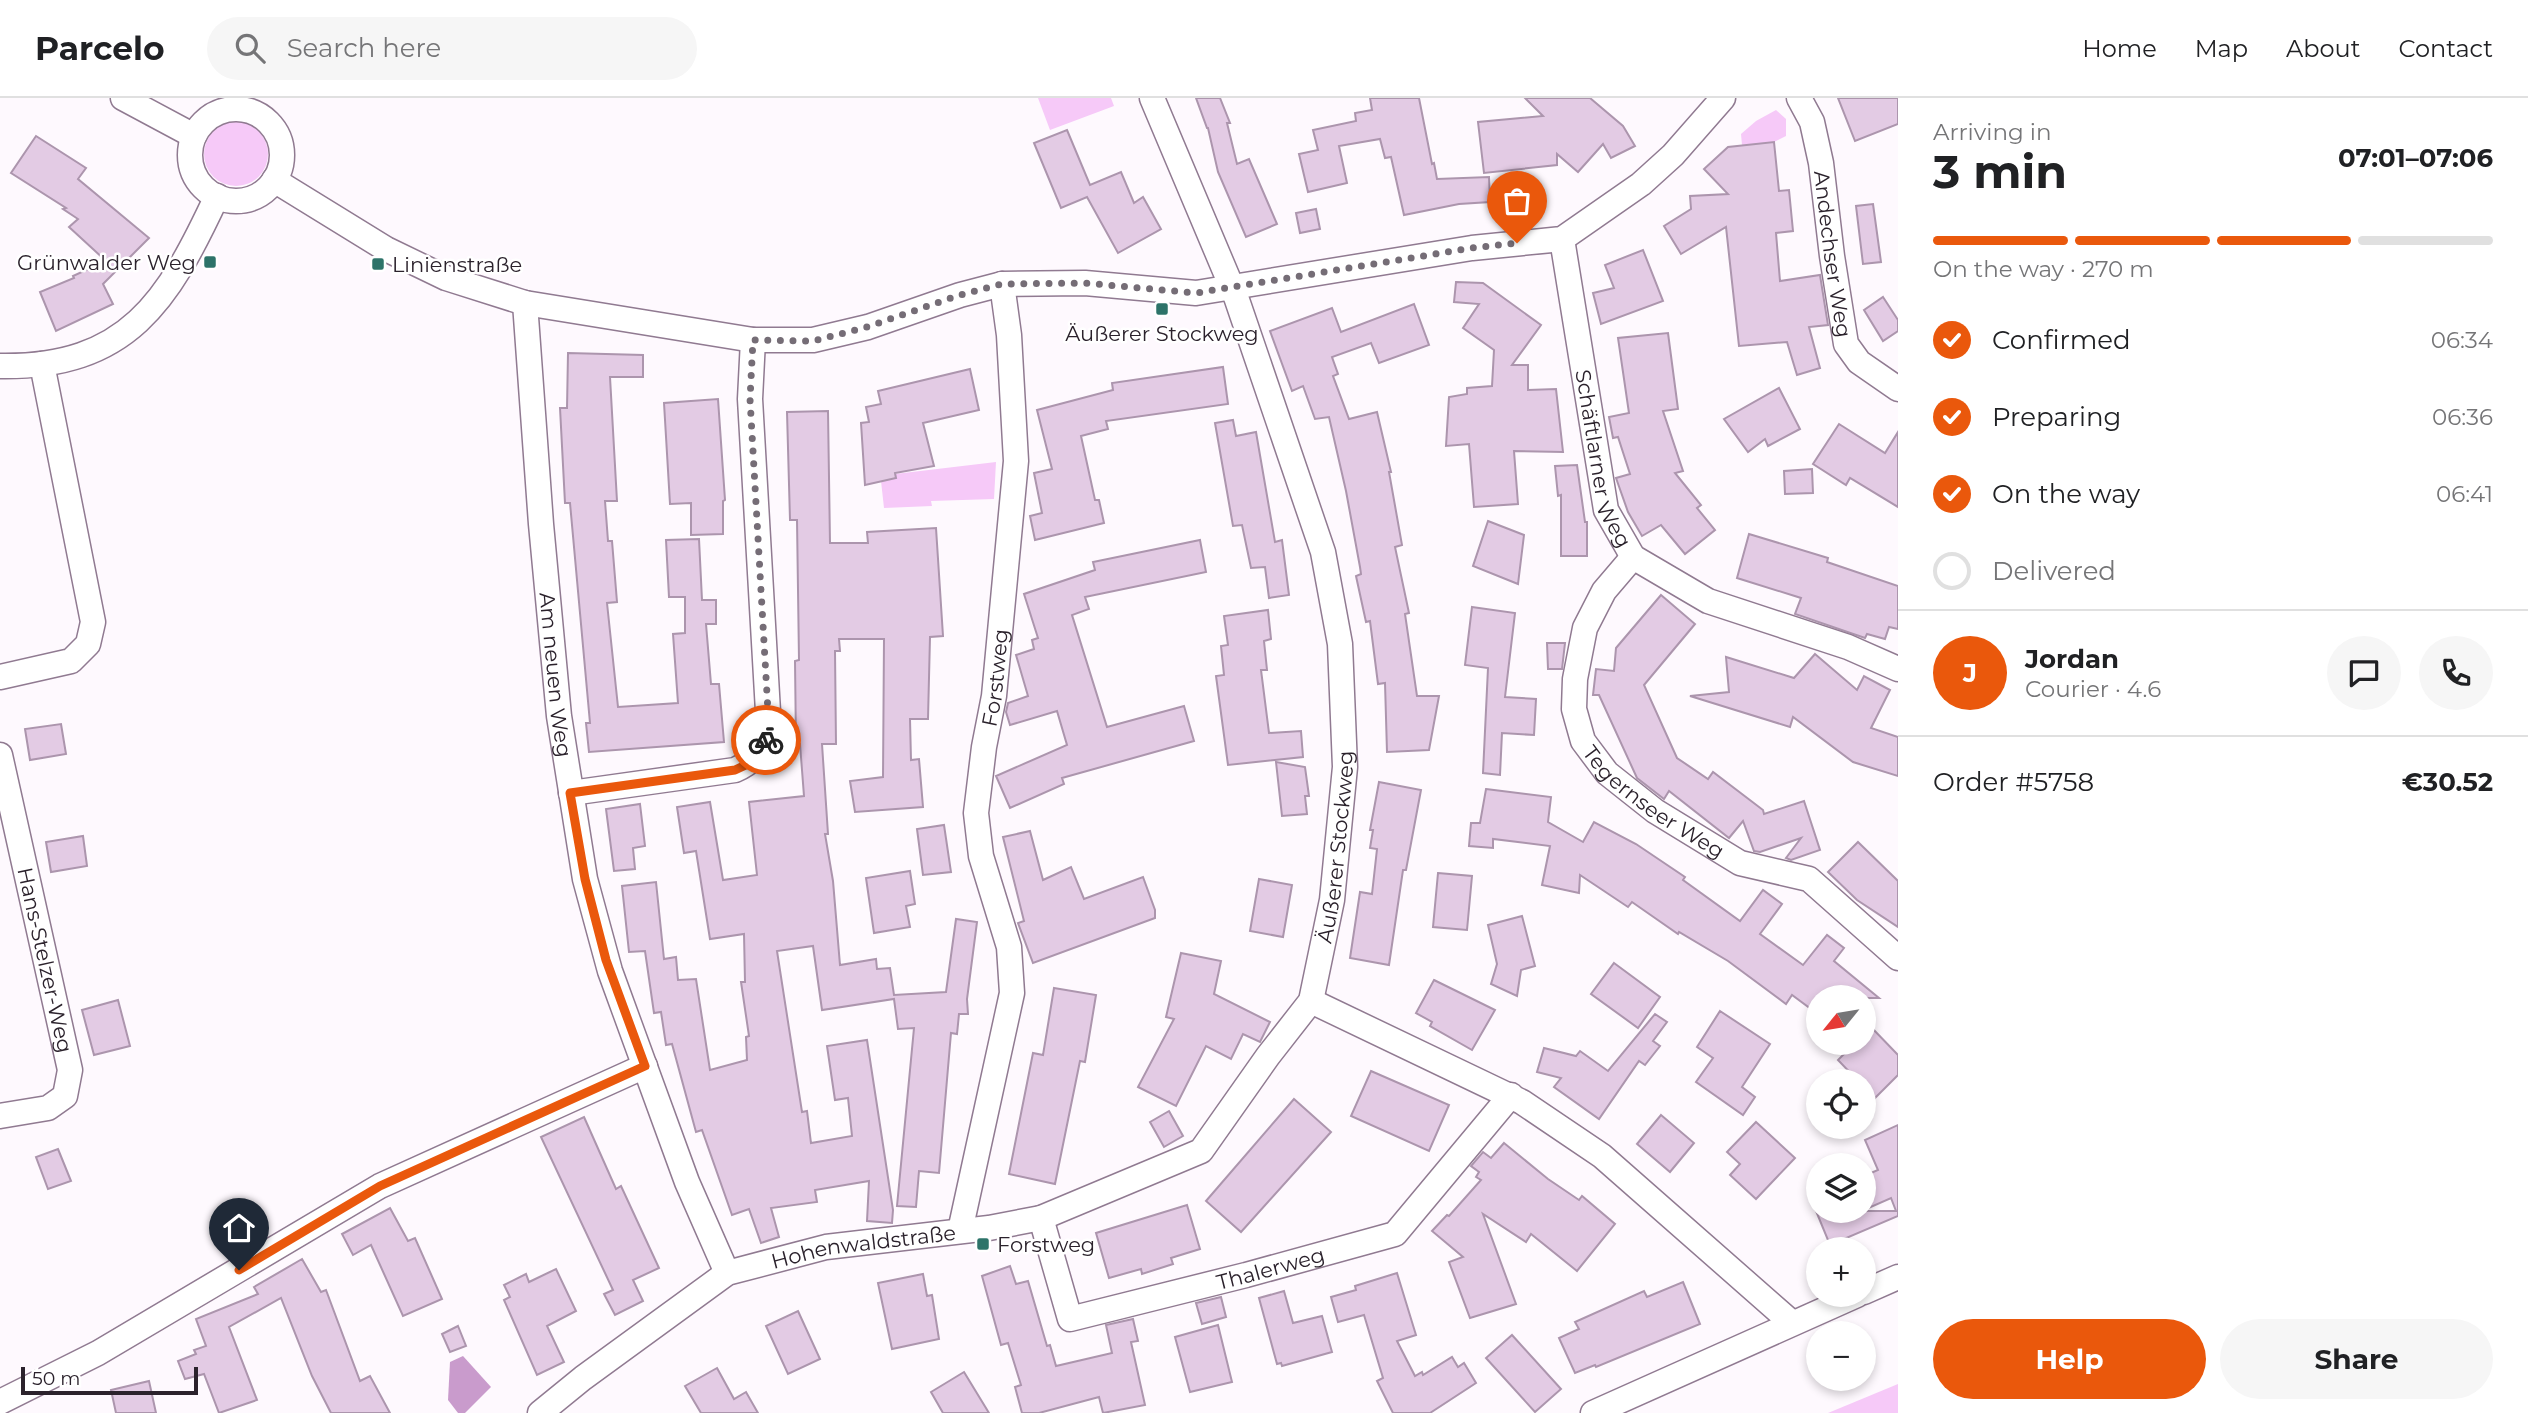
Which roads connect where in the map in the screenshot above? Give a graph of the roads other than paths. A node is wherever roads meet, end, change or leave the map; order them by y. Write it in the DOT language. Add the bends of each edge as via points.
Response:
graph roads {
  1 [pos="123,98"];
  2 [pos="1152,98"];
  3 [pos="1723,98"];
  4 [pos="1799,98"];
  5 [pos="257,105"];
  6 [pos="194,136"];
  7 [pos="274,180"];
  8 [pos="217,197"];
  9 [pos="1562,239"];
  10 [pos="1002,284"];
  11 [pos="1233,288"];
  12 [pos="524,303"];
  13 [pos="753,340"];
  14 [pos="42,364"];
  15 [pos="0,366"];
  16 [pos="1898,389"];
  17 [pos="1633,557"];
  18 [pos="1898,669"];
  19 [pos="0,677"];
  20 [pos="0,755"];
  21 [pos="570,793"];
  22 [pos="1898,958"];
  23 [pos="1311,1001"];
  24 [pos="645,1066"];
  25 [pos="1511,1095"];
  26 [pos="0,1116"];
  27 [pos="1041,1218"];
  28 [pos="960,1231"];
  29 [pos="727,1273"];
  30 [pos="1898,1277"];
  31 [pos="1876,1287"];
  32 [pos="1829,1307"];
  33 [pos="1792,1323"];
  34 [pos="0,1402"];
  35 [pos="540,1413"];
  36 [pos="1593,1413"];
  1 -- 6 [label="street"];
  2 -- 11 [label="street, Äußerer Stockweg"];
  3 -- 9 [label="street" via="1641,184"];
  4 -- 16 [label="street, Andechser Weg" via="1812,122 1821,163 1846,344 1859,362"];
  5 -- 6 [label="street" via="220,112 205,121"];
  5 -- 7 [label="street" via="278,136 282,159"];
  6 -- 8 [label="street" via="192,166 201,184"];
  7 -- 8 [label="street" via="249,199"];
  7 -- 12 [label="street" via="389,251 446,278"];
  8 -- 14 [label="street" via="164,295 142,318 116,339 87,353"];
  9 -- 11 [label="street" via="1472,248"];
  9 -- 17 [label="street, Schäftlarner Weg" via="1606,510"];
  10 -- 11 [label="street" via="1085,283 1196,293"];
  10 -- 13 [label="street" via="813,341"];
  10 -- 28 [label="street, Forstweg" via="1016,461 995,696 976,813 981,856 1009,947 1012,993"];
  11 -- 23 [label="street, Äußerer Stockweg" via="1323,552 1340,644 1345,766 1332,900"];
  12 -- 13 [label="street"];
  12 -- 21 [label="street, Am neuen Weg" via="556,689"];
  13 -- 21 [label="street" via="750,399 769,729 766,741 750,763 735,770"];
  14 -- 15 [label="street"];
  14 -- 19 [label="street" via="93,622 88,644 71,661"];
  17 -- 18 [label="street, Schäftlarner Weg" via="1708,601 1848,647"];
  17 -- 22 [label="street, Tegernseer Weg" via="1604,591 1585,628 1574,679 1574,709 1583,741 1607,773 1655,811 1740,863 1809,879"];
  20 -- 26 [label="street, Hans-Stelzer-Weg" via="70,1070 65,1096 48,1108"];
  21 -- 24 [label="street, Am neuen Weg" via="606,960"];
  23 -- 25 [label="street"];
  23 -- 27 [label="street, Hohenwaldstraße" via="1200,1151"];
  24 -- 29 [label="street, Am neuen Weg" via="687,1182"];
  24 -- 34 [label="street" via="380,1186 99,1353"];
  25 -- 27 [label="street, Thalerweg" via="1395,1234 1246,1276 1070,1319"];
  25 -- 33 [label="street" via="1602,1156"];
  27 -- 28 [label="street, Hohenwaldstraße"];
  28 -- 29 [label="street, Hohenwaldstraße" via="826,1247"];
  29 -- 35 [label="street, Hohenwaldstraße"];
  30 -- 31 [label="street"];
  32 -- 33 [label="street"];
  33 -- 36 [label="street"];
}
